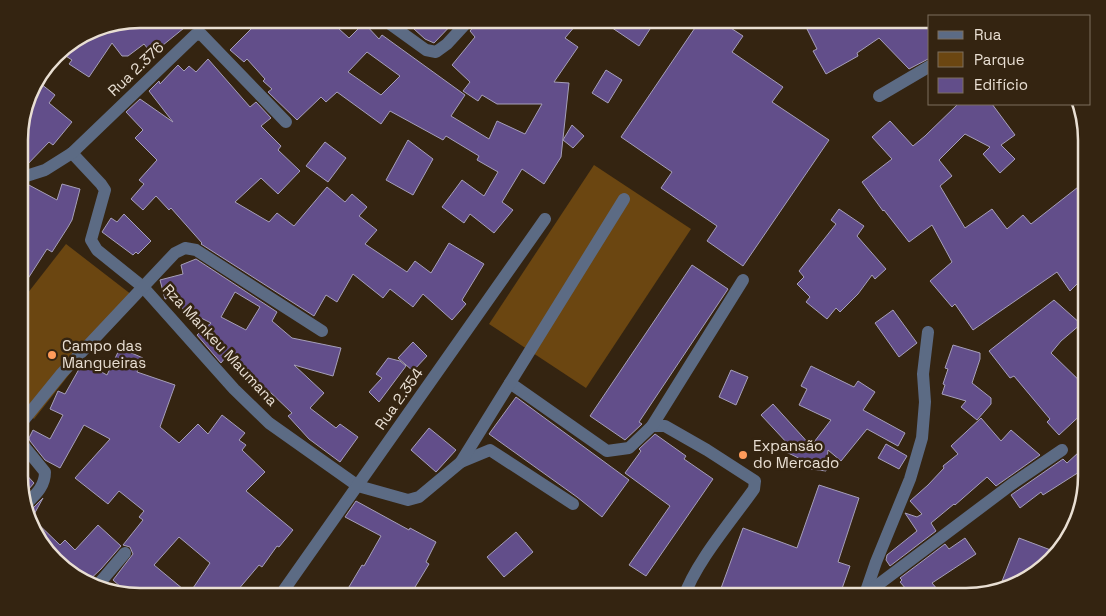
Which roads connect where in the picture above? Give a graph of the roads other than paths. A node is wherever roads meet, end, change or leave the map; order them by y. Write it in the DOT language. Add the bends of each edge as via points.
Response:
graph roads {
  1 [pos="395,28"];
  2 [pos="462,28"];
  3 [pos="928,67"];
  4 [pos="880,96"];
  5 [pos="286,122"];
  6 [pos="72,153"];
  7 [pos="28,175"];
  8 [pos="624,199"];
  9 [pos="545,220"];
  10 [pos="743,280"];
  11 [pos="143,287"];
  12 [pos="322,331"];
  13 [pos="928,332"];
  14 [pos="510,383"];
  15 [pos="28,415"];
  16 [pos="652,426"];
  17 [pos="1062,450"];
  18 [pos="28,451"];
  19 [pos="461,462"];
  20 [pos="358,486"];
  21 [pos="30,500"];
  22 [pos="573,504"];
  23 [pos="125,553"];
  24 [pos="101,581"];
  25 [pos="285,588"];
  26 [pos="687,588"];
  27 [pos="868,588"];
  28 [pos="875,588"];
  1 -- 2 [label="street" via="426,50 436,52"];
  3 -- 4 [label="street"];
  5 -- 6 [label="street, Rua 2.376" via="201,34 195,35"];
  6 -- 7 [label="street" via="45,170"];
  6 -- 11 [label="street, Rza Mankeu Maumana" via="105,190 91,240 97,250"];
  8 -- 14 [label="street"];
  9 -- 20 [label="street, Rua 2.354"];
  10 -- 16 [label="street"];
  11 -- 12 [label="street" via="175,253 185,248 196,250"];
  11 -- 15 [label="street" via="62,373"];
  11 -- 20 [label="street, Rza Mankeu Maumana" via="269,422"];
  13 -- 27 [label="street" via="923,374 922,438 910,479"];
  14 -- 16 [label="street" via="607,450 629,448"];
  14 -- 19 [label="street"];
  16 -- 26 [label="street" via="665,426 755,481 754,489"];
  17 -- 28 [label="street"];
  18 -- 21 [label="street" via="44,472 44,483"];
  19 -- 20 [label="street, Rza Mankeu Maumana" via="419,497 408,500"];
  19 -- 22 [label="street, Rza Mankeu Maumana" via="490,450"];
  20 -- 25 [label="street, Rua 2.354"];
  23 -- 24 [label="street"];
}
